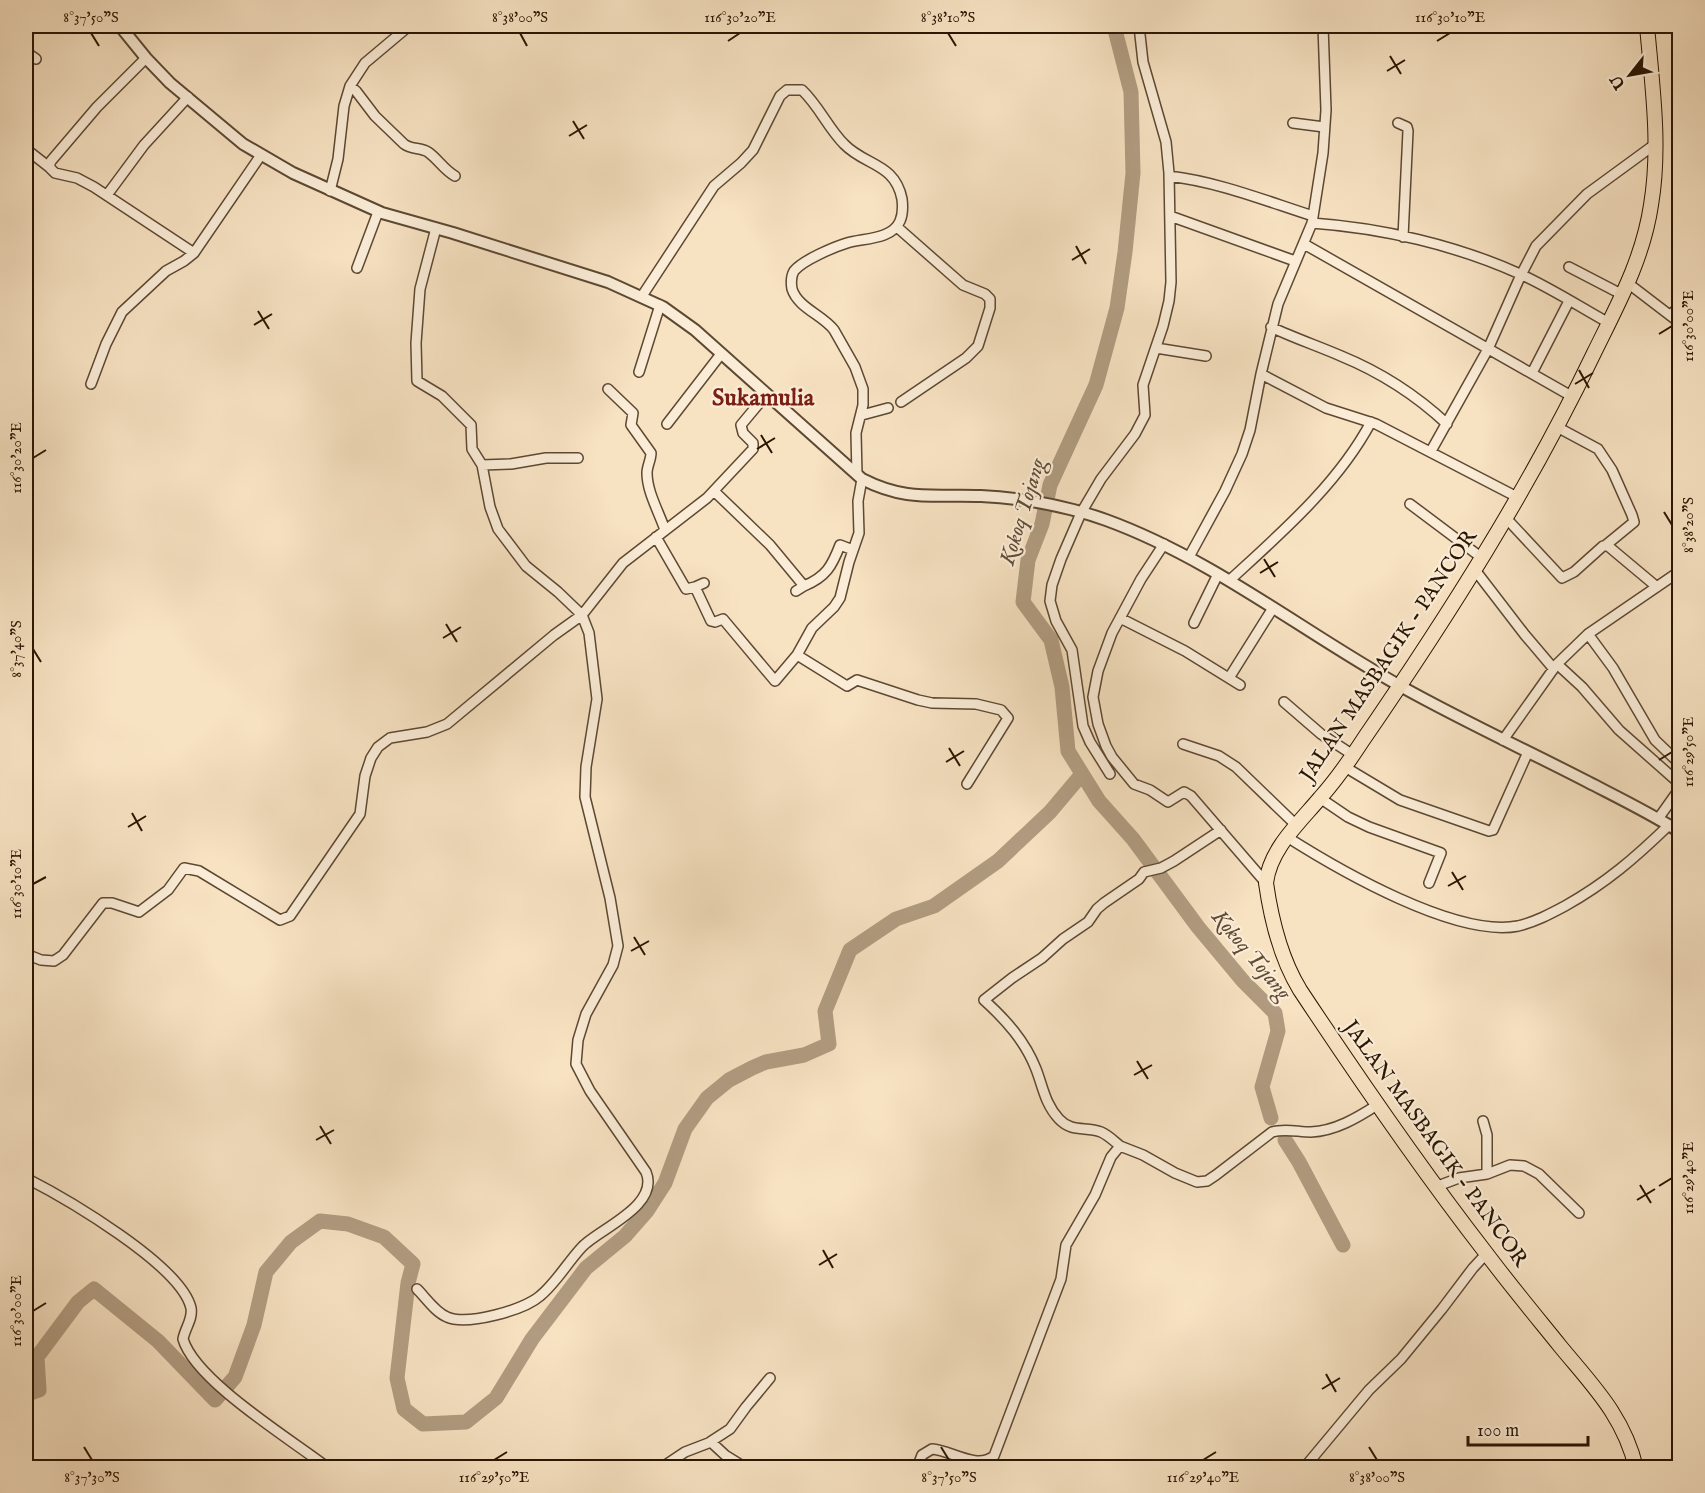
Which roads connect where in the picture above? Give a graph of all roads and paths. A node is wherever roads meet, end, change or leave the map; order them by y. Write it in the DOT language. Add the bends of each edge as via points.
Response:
graph roads {
  1 [pos="120,26"];
  2 [pos="409,26"];
  3 [pos="1139,26"];
  4 [pos="1323,26"];
  5 [pos="1647,26"];
  6 [pos="26,52"];
  7 [pos="146,58"];
  8 [pos="36,59"];
  9 [pos="350,86"];
  10 [pos="188,98"];
  11 [pos="1293,123"];
  12 [pos="1398,123"];
  13 [pos="1324,128"];
  14 [pos="1654,145"];
  15 [pos="26,149"];
  16 [pos="261,155"];
  17 [pos="50,166"];
  18 [pos="455,176"];
  19 [pos="1169,176"];
  20 [pos="330,191"];
  21 [pos="107,195"];
  22 [pos="378,212"];
  23 [pos="1170,216"];
  24 [pos="1312,220"];
  25 [pos="897,227"];
  26 [pos="436,228"];
  27 [pos="1402,237"];
  28 [pos="1304,244"];
  29 [pos="194,253"];
  30 [pos="1295,261"];
  31 [pos="1569,267"];
  32 [pos="357,268"];
  33 [pos="1521,274"];
  34 [pos="1626,290"];
  35 [pos="642,296"];
  36 [pos="1569,301"];
  37 [pos="660,305"];
  38 [pos="1680,305"];
  39 [pos="1671,315"];
  40 [pos="1609,323"];
  41 [pos="1680,323"];
  42 [pos="1272,327"];
  43 [pos="1160,349"];
  44 [pos="1488,349"];
  45 [pos="721,354"];
  46 [pos="1206,356"];
  47 [pos="639,372"];
  48 [pos="1532,373"];
  49 [pos="1261,374"];
  50 [pos="91,384"];
  51 [pos="608,389"];
  52 [pos="766,395"];
  53 [pos="1573,397"];
  54 [pos="901,402"];
  55 [pos="888,408"];
  56 [pos="862,415"];
  57 [pos="1371,422"];
  58 [pos="667,424"];
  59 [pos="1447,424"];
  60 [pos="1557,427"];
  61 [pos="1431,451"];
  62 [pos="578,458"];
  63 [pos="482,465"];
  64 [pos="860,477"];
  65 [pos="714,491"];
  66 [pos="1517,497"];
  67 [pos="1410,504"];
  68 [pos="1081,513"];
  69 [pos="1506,518"];
  70 [pos="665,530"];
  71 [pos="656,537"];
  72 [pos="1164,544"];
  73 [pos="1606,545"];
  74 [pos="853,550"];
  75 [pos="1189,557"];
  76 [pos="1479,564"];
  77 [pos="1680,571"];
  78 [pos="1218,574"];
  79 [pos="1230,580"];
  80 [pos="1657,586"];
  81 [pos="1273,608"];
  82 [pos="582,615"];
  83 [pos="1120,618"];
  84 [pos="1194,623"];
  85 [pos="1588,634"];
  86 [pos="797,655"];
  87 [pos="1555,666"];
  88 [pos="1229,678"];
  89 [pos="1240,686"];
  90 [pos="1400,686"];
  91 [pos="1284,702"];
  92 [pos="1503,740"];
  93 [pos="1183,744"];
  94 [pos="1528,752"];
  95 [pos="1349,761"];
  96 [pos="1680,764"];
  97 [pos="1110,774"];
  98 [pos="967,784"];
  99 [pos="1680,784"];
  100 [pos="1680,788"];
  101 [pos="1320,798"];
  102 [pos="1658,819"];
  103 [pos="1296,825"];
  104 [pos="1669,825"];
  105 [pos="1221,830"];
  106 [pos="1680,832"];
  107 [pos="1287,837"];
  108 [pos="1266,883"];
  109 [pos="1429,883"];
  110 [pos="26,954"];
  111 [pos="1377,1105"];
  112 [pos="1483,1121"];
  113 [pos="1120,1146"];
  114 [pos="1487,1174"];
  115 [pos="26,1178"];
  116 [pos="1436,1187"];
  117 [pos="1579,1213"];
  118 [pos="1486,1254"];
  119 [pos="417,1289"];
  120 [pos="770,1378"];
  121 [pos="710,1442"];
  122 [pos="328,1467"];
  123 [pos="661,1467"];
  124 [pos="746,1467"];
  125 [pos="917,1467"];
  126 [pos="1304,1467"];
  127 [pos="1636,1467"];
  1 -- 7 [label="street"];
  2 -- 9 [label="street" via="365,63"];
  3 -- 19 [label="street" via="1143,62 1166,142"];
  4 -- 13 [label="street"];
  5 -- 14 [label="main road, JALAN MASBAGIK - PANCOR"];
  6 -- 8 [label="street"];
  7 -- 10 [label="street"];
  7 -- 17 [label="street" via="97,107"];
  9 -- 18 [label="street" via="404,144 428,152"];
  9 -- 20 [label="street"];
  10 -- 16 [label="street"];
  10 -- 21 [label="street" via="144,145"];
  11 -- 13 [label="street"];
  12 -- 27 [label="street" via="1408,131"];
  13 -- 24 [label="street"];
  14 -- 33 [label="street" via="1578,201 1543,237"];
  14 -- 34 [label="main road, JALAN MASBAGIK - PANCOR" via="1651,204"];
  15 -- 17 [label="street"];
  16 -- 20 [label="street"];
  16 -- 29 [label="street"];
  17 -- 21 [label="street" via="55,173 77,178"];
  19 -- 23 [label="street"];
  19 -- 24 [label="street" via="1229,188"];
  20 -- 22 [label="street"];
  21 -- 29 [label="street"];
  22 -- 26 [label="street"];
  22 -- 32 [label="street"];
  23 -- 30 [label="street"];
  23 -- 43 [label="street" via="1169,301"];
  24 -- 27 [label="street"];
  24 -- 28 [label="street"];
  25 -- 35 [label="street" via="903,213 894,179 843,144 802,90 787,90 780,96 753,150 714,186"];
  25 -- 54 [label="street" via="963,285 990,299 978,346"];
  25 -- 56 [label="street" via="830,250 798,267 791,281 796,295 812,312 829,322 847,351 863,388"];
  26 -- 35 [label="street"];
  26 -- 63 [label="street" via="420,289 417,380 442,396 469,422 472,449"];
  27 -- 33 [label="street"];
  28 -- 30 [label="street"];
  28 -- 44 [label="street"];
  29 -- 50 [label="street" via="166,271 122,312"];
  30 -- 42 [label="street"];
  31 -- 34 [label="street"];
  33 -- 36 [label="street"];
  33 -- 44 [label="street"];
  34 -- 39 [label="street"];
  34 -- 40 [label="main road, JALAN MASBAGIK - PANCOR"];
  35 -- 37 [label="street"];
  36 -- 40 [label="street"];
  36 -- 48 [label="street"];
  37 -- 45 [label="street"];
  37 -- 47 [label="street"];
  38 -- 39 [label="street"];
  39 -- 41 [label="street"];
  40 -- 53 [label="main road, JALAN MASBAGIK - PANCOR"];
  42 -- 49 [label="street"];
  42 -- 59 [label="street" via="1388,380"];
  43 -- 46 [label="street"];
  43 -- 68 [label="street" via="1143,386 1145,415"];
  44 -- 48 [label="street"];
  44 -- 59 [label="street"];
  45 -- 52 [label="street"];
  45 -- 58 [label="street"];
  48 -- 53 [label="street"];
  49 -- 57 [label="street" via="1326,408"];
  49 -- 75 [label="street" via="1242,454"];
  51 -- 70 [label="street" via="633,413 631,425 651,453 648,480"];
  52 -- 64 [label="street"];
  52 -- 65 [label="street" via="741,425 753,449"];
  53 -- 60 [label="main road, JALAN MASBAGIK - PANCOR"];
  55 -- 56 [label="street"];
  56 -- 64 [label="street" via="856,433"];
  57 -- 61 [label="street"];
  57 -- 79 [label="street" via="1350,456 1303,510"];
  59 -- 61 [label="street"];
  60 -- 66 [label="main road, JALAN MASBAGIK - PANCOR"];
  60 -- 73 [label="street" via="1598,449 1632,515 1634,522"];
  61 -- 66 [label="street"];
  62 -- 63 [label="street"];
  63 -- 82 [label="street" via="490,507 507,543 526,566"];
  64 -- 68 [label="street" via="909,495 979,496"];
  64 -- 74 [label="street" via="860,528"];
  65 -- 70 [label="street"];
  65 -- 74 [label="street" via="770,545 800,589 830,569 840,545"];
  66 -- 69 [label="main road, JALAN MASBAGIK - PANCOR"];
  67 -- 76 [label="street"];
  68 -- 72 [label="street"];
  68 -- 97 [label="street" via="1058,567 1050,601 1072,650 1083,726"];
  69 -- 73 [label="street" via="1562,578"];
  69 -- 76 [label="main road, JALAN MASBAGIK - PANCOR"];
  70 -- 71 [label="street"];
  71 -- 82 [label="street" via="623,563"];
  71 -- 86 [label="street" via="686,589 699,585 711,621 723,619 773,680"];
  72 -- 75 [label="street"];
  72 -- 83 [label="street"];
  73 -- 80 [label="street"];
  74 -- 86 [label="street" via="837,603 812,628"];
  75 -- 78 [label="street"];
  76 -- 87 [label="street" via="1525,635"];
  76 -- 90 [label="main road, JALAN MASBAGIK - PANCOR"];
  77 -- 80 [label="street"];
  78 -- 79 [label="street"];
  78 -- 84 [label="street"];
  79 -- 81 [label="street"];
  80 -- 85 [label="street"];
  81 -- 88 [label="street"];
  81 -- 90 [label="street"];
  82 -- 110 [label="street" via="447,724 390,738 378,747 365,776 360,814 290,916 280,920 199,871 184,868 168,890 139,912 103,903 63,955 54,961"];
  82 -- 119 [label="street" via="590,639 597,699 585,797 618,946 613,965 586,1014 576,1064 590,1092 646,1172 648,1181 628,1215 583,1246 539,1297 519,1308 479,1318 451,1318"];
  83 -- 88 [label="street"];
  83 -- 105 [label="street" via="1106,646 1093,697 1106,746 1136,786 1168,802 1184,792"];
  85 -- 87 [label="street"];
  85 -- 96 [label="street" via="1655,740"];
  86 -- 98 [label="street" via="847,686 857,680 932,703 976,704 1001,710 1008,718"];
  87 -- 92 [label="street"];
  87 -- 99 [label="street" via="1587,692 1619,730"];
  88 -- 89 [label="street"];
  90 -- 92 [label="street"];
  90 -- 95 [label="main road, JALAN MASBAGIK - PANCOR"];
  91 -- 95 [label="street"];
  92 -- 94 [label="street"];
  93 -- 103 [label="street" via="1219,756 1236,767"];
  94 -- 95 [label="street" via="1493,830 1489,831 1400,800"];
  94 -- 102 [label="street"];
  95 -- 101 [label="main road, JALAN MASBAGIK - PANCOR"];
  100 -- 102 [label="street"];
  101 -- 103 [label="main road, JALAN MASBAGIK - PANCOR"];
  101 -- 109 [label="street" via="1348,817 1441,854"];
  102 -- 104 [label="street"];
  103 -- 107 [label="main road, JALAN MASBAGIK - PANCOR"];
  104 -- 106 [label="street"];
  104 -- 107 [label="street" via="1602,884 1542,918 1501,927 1454,919 1417,906 1354,876"];
  105 -- 108 [label="street"];
  105 -- 113 [label="street" via="1174,861 1144,872 987,1002 1022,1042 1046,1099 1061,1121 1077,1130 1102,1132"];
  107 -- 108 [label="main road, JALAN MASBAGIK - PANCOR" via="1270,863"];
  108 -- 111 [label="main road, JALAN MASBAGIK - PANCOR" via="1291,974"];
  111 -- 113 [label="street" via="1329,1130 1272,1132 1207,1181 1183,1177"];
  111 -- 116 [label="main road, JALAN MASBAGIK - PANCOR"];
  112 -- 114 [label="street"];
  113 -- 125 [label="street" via="1066,1245 1061,1279 994,1456 980,1462 932,1449 922,1455"];
  114 -- 116 [label="street"];
  114 -- 117 [label="street" via="1510,1165 1532,1169"];
  115 -- 122 [label="street" via="102,1223 176,1280 191,1311 183,1341 191,1354 229,1395"];
  116 -- 118 [label="main road, JALAN MASBAGIK - PANCOR"];
  118 -- 126 [label="street" via="1401,1359 1369,1390"];
  118 -- 127 [label="main road, JALAN MASBAGIK - PANCOR" via="1608,1405 1628,1438"];
  120 -- 121 [label="street" via="730,1430"];
  121 -- 123 [label="street"];
  121 -- 124 [label="street"];
}
